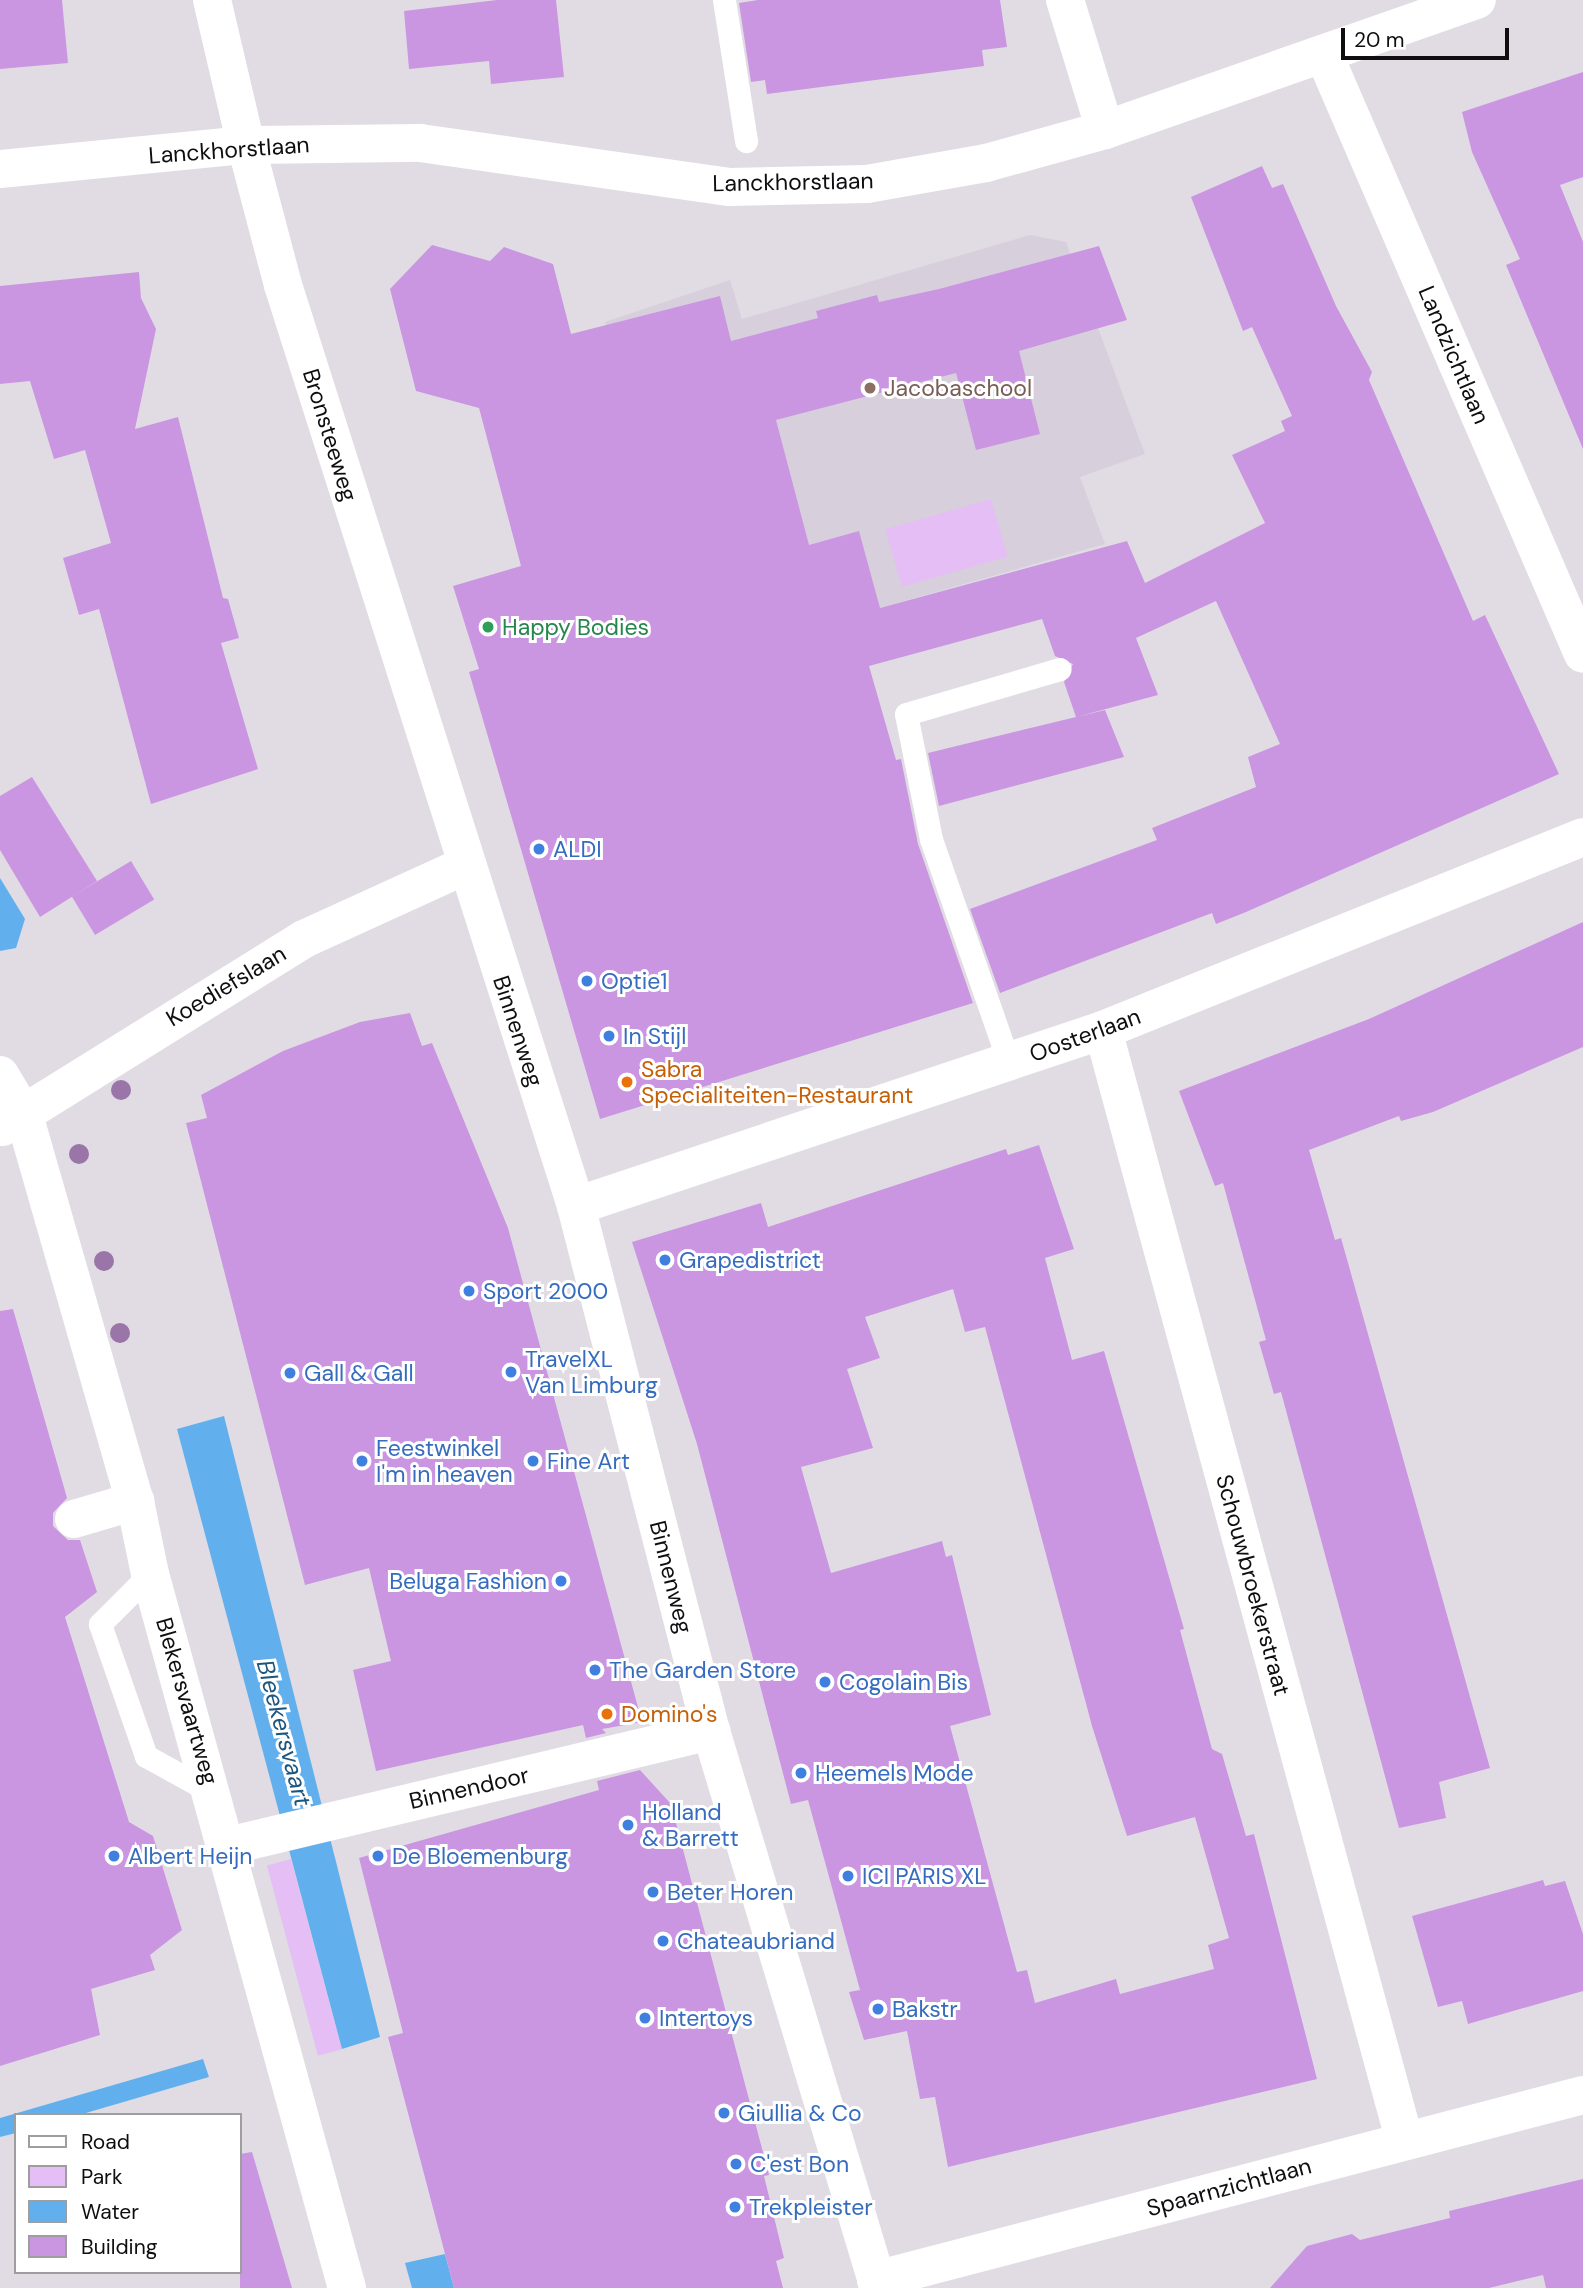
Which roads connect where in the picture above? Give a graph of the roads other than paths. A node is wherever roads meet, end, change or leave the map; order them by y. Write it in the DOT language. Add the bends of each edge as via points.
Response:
graph roads {
  1 [pos="212,0"];
  2 [pos="724,0"];
  3 [pos="1065,0"];
  4 [pos="1477,0"];
  5 [pos="1325,57"];
  6 [pos="1105,130"];
  7 [pos="746,141"];
  8 [pos="246,145"];
  9 [pos="0,169"];
  10 [pos="1583,654"];
  11 [pos="1060,669"];
  12 [pos="1583,837"];
  13 [pos="464,866"];
  14 [pos="1103,1030"];
  15 [pos="1009,1063"];
  16 [pos="0,1075"];
  17 [pos="12,1121"];
  18 [pos="576,1206"];
  19 [pos="135,1501"];
  20 [pos="74,1519"];
  21 [pos="150,1574"];
  22 [pos="710,1731"];
  23 [pos="215,1794"];
  24 [pos="228,1846"];
  25 [pos="1583,2095"];
  26 [pos="1404,2139"];
  27 [pos="877,2284"];
  28 [pos="347,2288"];
  1 -- 8 [label="street, Bronsteeweg"];
  2 -- 7 [label="lane"];
  3 -- 6 [label="street"];
  4 -- 5 [label="street, Lanckhorstlaan"];
  5 -- 6 [label="street, Lanckhorstlaan"];
  5 -- 10 [label="street, Landzichtlaan"];
  6 -- 8 [label="street, Lanckhorstlaan" via="986,163 867,184 730,187 420,143"];
  8 -- 9 [label="street, Lanckhorstlaan"];
  8 -- 13 [label="street, Bronsteeweg" via="283,285"];
  11 -- 15 [label="lane" via="905,714 931,839"];
  12 -- 14 [label="street, Oosterlaan"];
  13 -- 17 [label="street, Koediefslaan" via="304,939 75,1077"];
  13 -- 18 [label="street, Binnenweg"];
  14 -- 15 [label="street, Oosterlaan"];
  14 -- 26 [label="street, Schouwbroekerstraat"];
  15 -- 18 [label="street, Oosterlaan"];
  16 -- 17 [label="street, Blekersvaartweg"];
  17 -- 19 [label="street, Blekersvaartweg"];
  18 -- 22 [label="street, Binnenweg"];
  19 -- 20 [label="street"];
  19 -- 21 [label="street, Blekersvaartweg"];
  21 -- 23 [label="street, Blekersvaartweg"];
  21 -- 23 [label="lane" via="100,1624 146,1756"];
  22 -- 24 [label="street, Binnendoor"];
  22 -- 27 [label="street, Binnenweg"];
  23 -- 24 [label="street, Blekersvaartweg"];
  24 -- 28 [label="street, Blekersvaartweg"];
  25 -- 26 [label="street, Spaarnzichtlaan"];
  26 -- 27 [label="street, Spaarnzichtlaan"];
}
